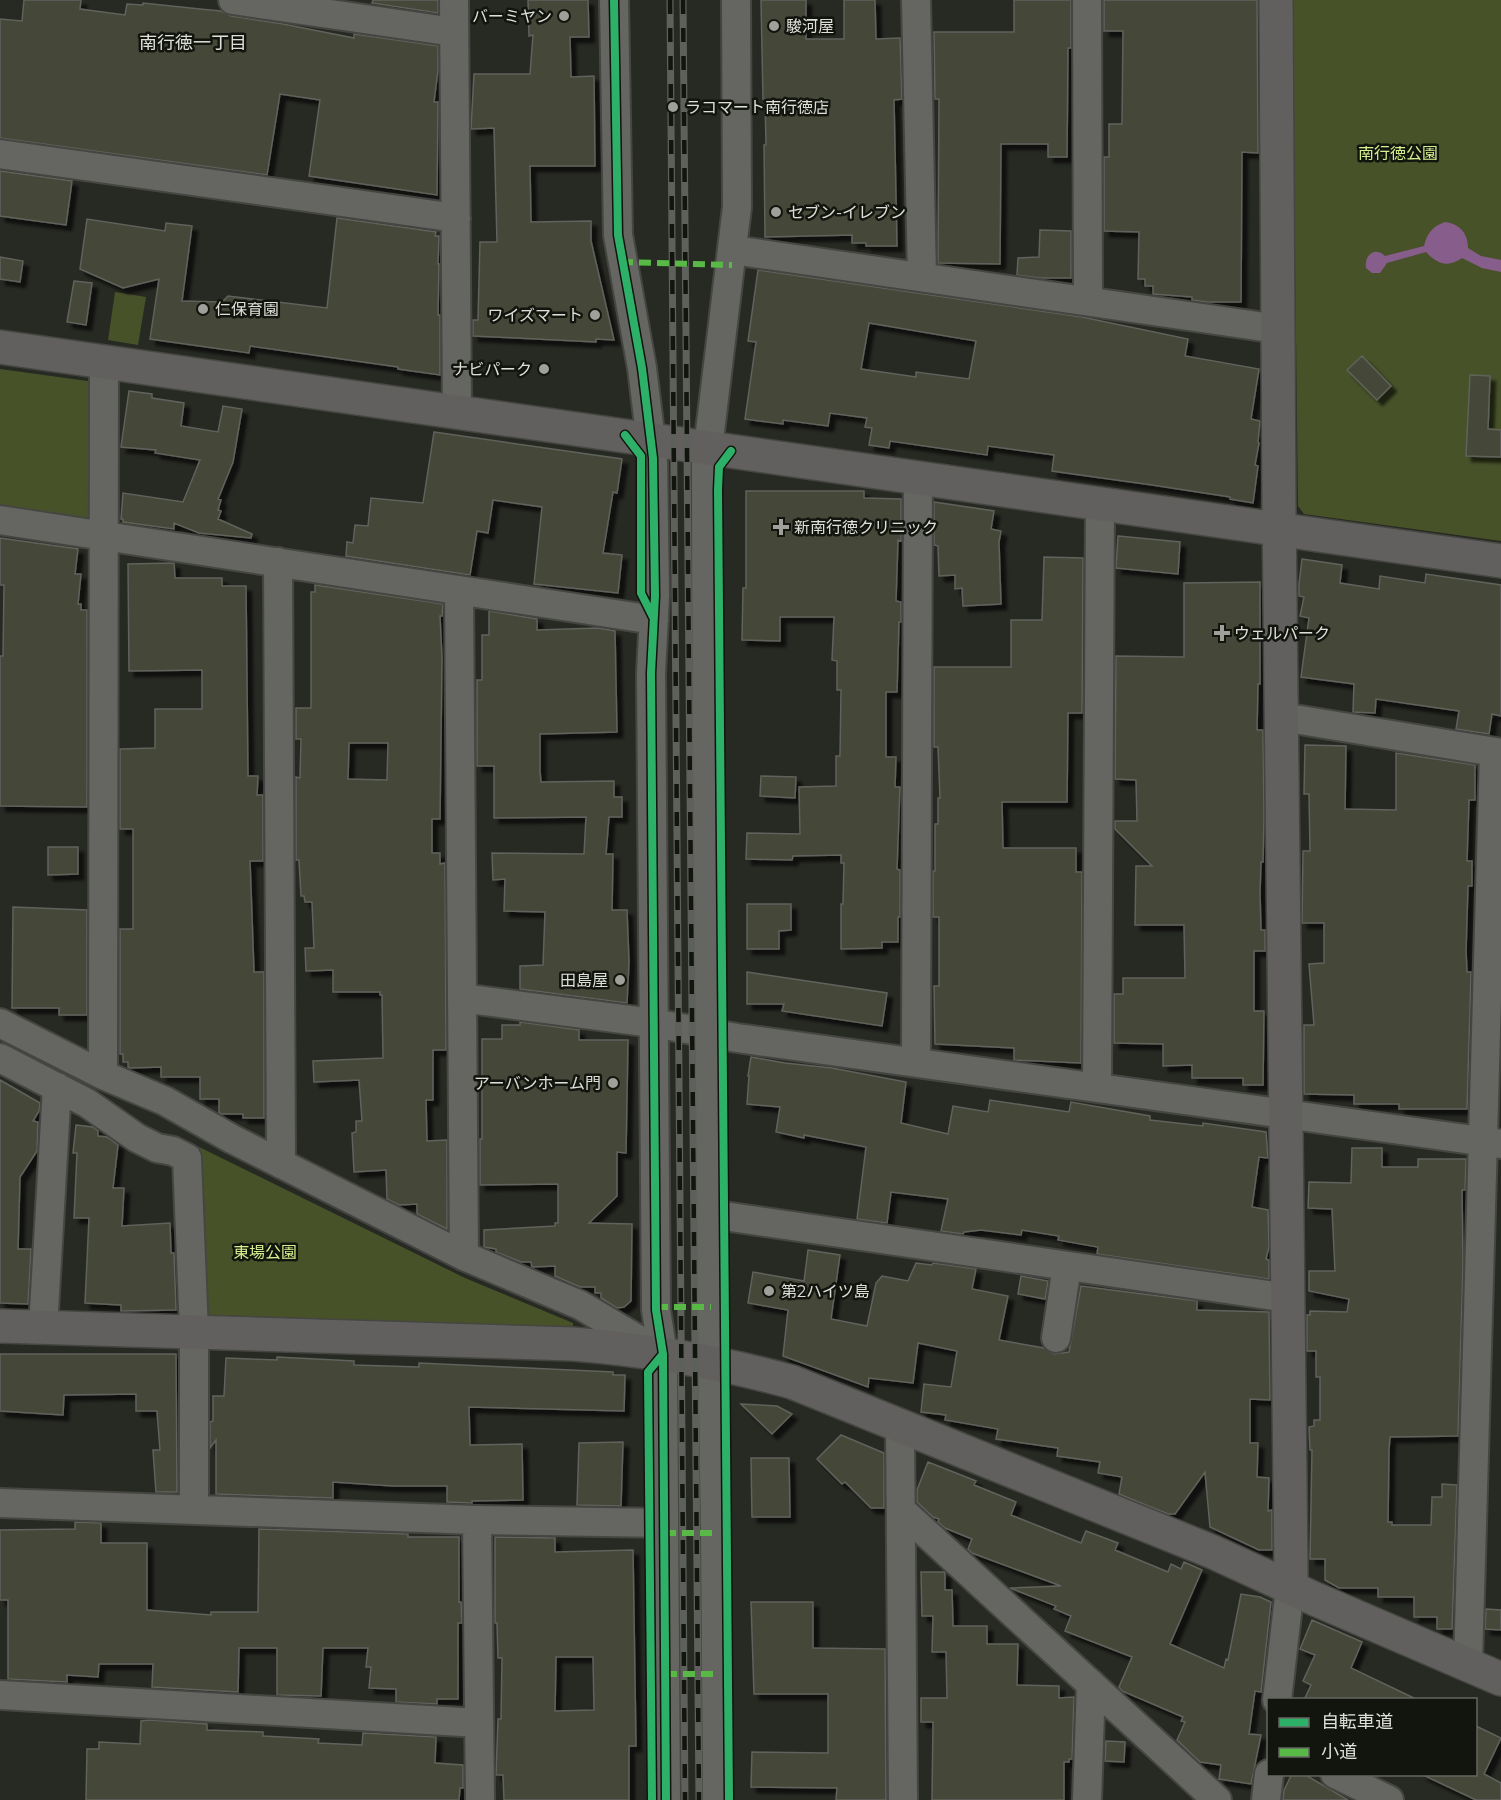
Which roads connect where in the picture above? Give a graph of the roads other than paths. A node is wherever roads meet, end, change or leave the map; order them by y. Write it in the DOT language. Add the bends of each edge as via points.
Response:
graph roads {
  1 [pos="233,0"];
  2 [pos="454,0"];
  3 [pos="614,0"];
  4 [pos="736,0"];
  5 [pos="916,0"];
  6 [pos="1087,0"];
  7 [pos="1276,0"];
  8 [pos="454,32"];
  9 [pos="0,154"];
  10 [pos="456,218"];
  11 [pos="733,250"];
  12 [pos="922,277"];
  13 [pos="1088,302"];
  14 [pos="1278,329"];
  15 [pos="0,347"];
  16 [pos="104,361"];
  17 [pos="457,411"];
  18 [pos="651,439"];
  19 [pos="707,447"];
  20 [pos="918,478"];
  21 [pos="1100,504"];
  22 [pos="0,520"];
  23 [pos="1280,530"];
  24 [pos="104,536"];
  25 [pos="1501,561"];
  26 [pos="278,562"];
  27 [pos="459,590"];
  28 [pos="654,620"];
  29 [pos="1282,717"];
  30 [pos="1497,753"];
  31 [pos="462,998"];
  32 [pos="0,1023"];
  33 [pos="653,1023"];
  34 [pos="707,1032"];
  35 [pos="0,1058"];
  36 [pos="916,1062"];
  37 [pos="103,1075"];
  38 [pos="1097,1087"];
  39 [pos="57,1088"];
  40 [pos="1286,1113"];
  41 [pos="1492,1143"];
  42 [pos="281,1164"];
  43 [pos="710,1214"];
  44 [pos="464,1256"];
  45 [pos="1067,1266"];
  46 [pos="1288,1298"];
  47 [pos="0,1326"];
  48 [pos="43,1328"];
  49 [pos="194,1332"];
  50 [pos="1056,1338"];
  51 [pos="663,1354"];
  52 [pos="713,1362"];
  53 [pos="900,1425"];
  54 [pos="0,1503"];
  55 [pos="194,1509"];
  56 [pos="901,1510"];
  57 [pos="477,1520"];
  58 [pos="664,1522"];
  59 [pos="1290,1588"];
  60 [pos="1468,1664"];
  61 [pos="1501,1678"];
  62 [pos="1091,1684"];
  63 [pos="0,1695"];
  64 [pos="1277,1698"];
  65 [pos="479,1723"];
  66 [pos="1269,1776"];
  67 [pos="1339,1776"];
  68 [pos="480,1800"];
  69 [pos="666,1800"];
  70 [pos="717,1800"];
  71 [pos="903,1800"];
  72 [pos="1087,1800"];
  73 [pos="1217,1800"];
  74 [pos="1266,1800"];
  75 [pos="1389,1800"];
  1 -- 8 [label="street"];
  2 -- 8 [label="street"];
  3 -- 18 [label="street" via="618,235"];
  4 -- 11 [label="street" via="737,207"];
  5 -- 12 [label="street"];
  6 -- 13 [label="street"];
  7 -- 14 [label="street"];
  8 -- 10 [label="street"];
  9 -- 10 [label="street"];
  10 -- 17 [label="street"];
  11 -- 12 [label="street"];
  11 -- 19 [label="street"];
  12 -- 13 [label="street"];
  13 -- 14 [label="street"];
  14 -- 23 [label="street"];
  15 -- 16 [label="street"];
  16 -- 17 [label="street"];
  16 -- 24 [label="street"];
  17 -- 18 [label="street"];
  18 -- 19 [label="street"];
  18 -- 28 [label="street"];
  19 -- 20 [label="street"];
  19 -- 34 [label="street"];
  20 -- 21 [label="street"];
  20 -- 36 [label="street"];
  21 -- 23 [label="street"];
  21 -- 38 [label="street"];
  22 -- 24 [label="street"];
  23 -- 25 [label="street"];
  23 -- 29 [label="street"];
  24 -- 26 [label="street"];
  24 -- 37 [label="street"];
  26 -- 27 [label="street"];
  26 -- 42 [label="street"];
  27 -- 28 [label="street"];
  27 -- 31 [label="street"];
  28 -- 33 [label="street"];
  29 -- 30 [label="street"];
  29 -- 40 [label="street"];
  30 -- 41 [label="street"];
  31 -- 33 [label="street"];
  31 -- 44 [label="street"];
  32 -- 37 [label="street"];
  33 -- 34 [label="street"];
  33 -- 51 [label="street" via="656,1310"];
  34 -- 36 [label="street"];
  34 -- 43 [label="street"];
  35 -- 39 [label="street"];
  36 -- 38 [label="street"];
  37 -- 42 [label="street" via="165,1101"];
  38 -- 40 [label="street"];
  39 -- 48 [label="street"];
  39 -- 49 [label="street" via="87,1102 137,1138 188,1158"];
  40 -- 41 [label="street"];
  40 -- 46 [label="street"];
  41 -- 60 [label="street"];
  42 -- 44 [label="street"];
  43 -- 45 [label="street"];
  43 -- 52 [label="street"];
  44 -- 51 [label="street" via="580,1305"];
  45 -- 46 [label="street"];
  45 -- 50 [label="street"];
  46 -- 59 [label="street"];
  47 -- 48 [label="street"];
  48 -- 49 [label="street"];
  49 -- 51 [label="street" via="543,1342"];
  49 -- 55 [label="street"];
  51 -- 52 [label="street"];
  51 -- 58 [label="street"];
  52 -- 53 [label="street" via="792,1382"];
  52 -- 70 [label="street"];
  53 -- 56 [label="street"];
  53 -- 59 [label="street" via="1213,1552"];
  54 -- 55 [label="street"];
  55 -- 57 [label="street"];
  56 -- 62 [label="street"];
  56 -- 71 [label="street"];
  57 -- 58 [label="street"];
  57 -- 65 [label="street"];
  58 -- 69 [label="street"];
  59 -- 60 [label="street"];
  59 -- 64 [label="street"];
  60 -- 61 [label="street"];
  62 -- 72 [label="street"];
  62 -- 73 [label="street"];
  63 -- 65 [label="street"];
  65 -- 68 [label="street"];
  66 -- 74 [label="street"];
  67 -- 75 [label="street"];
}
